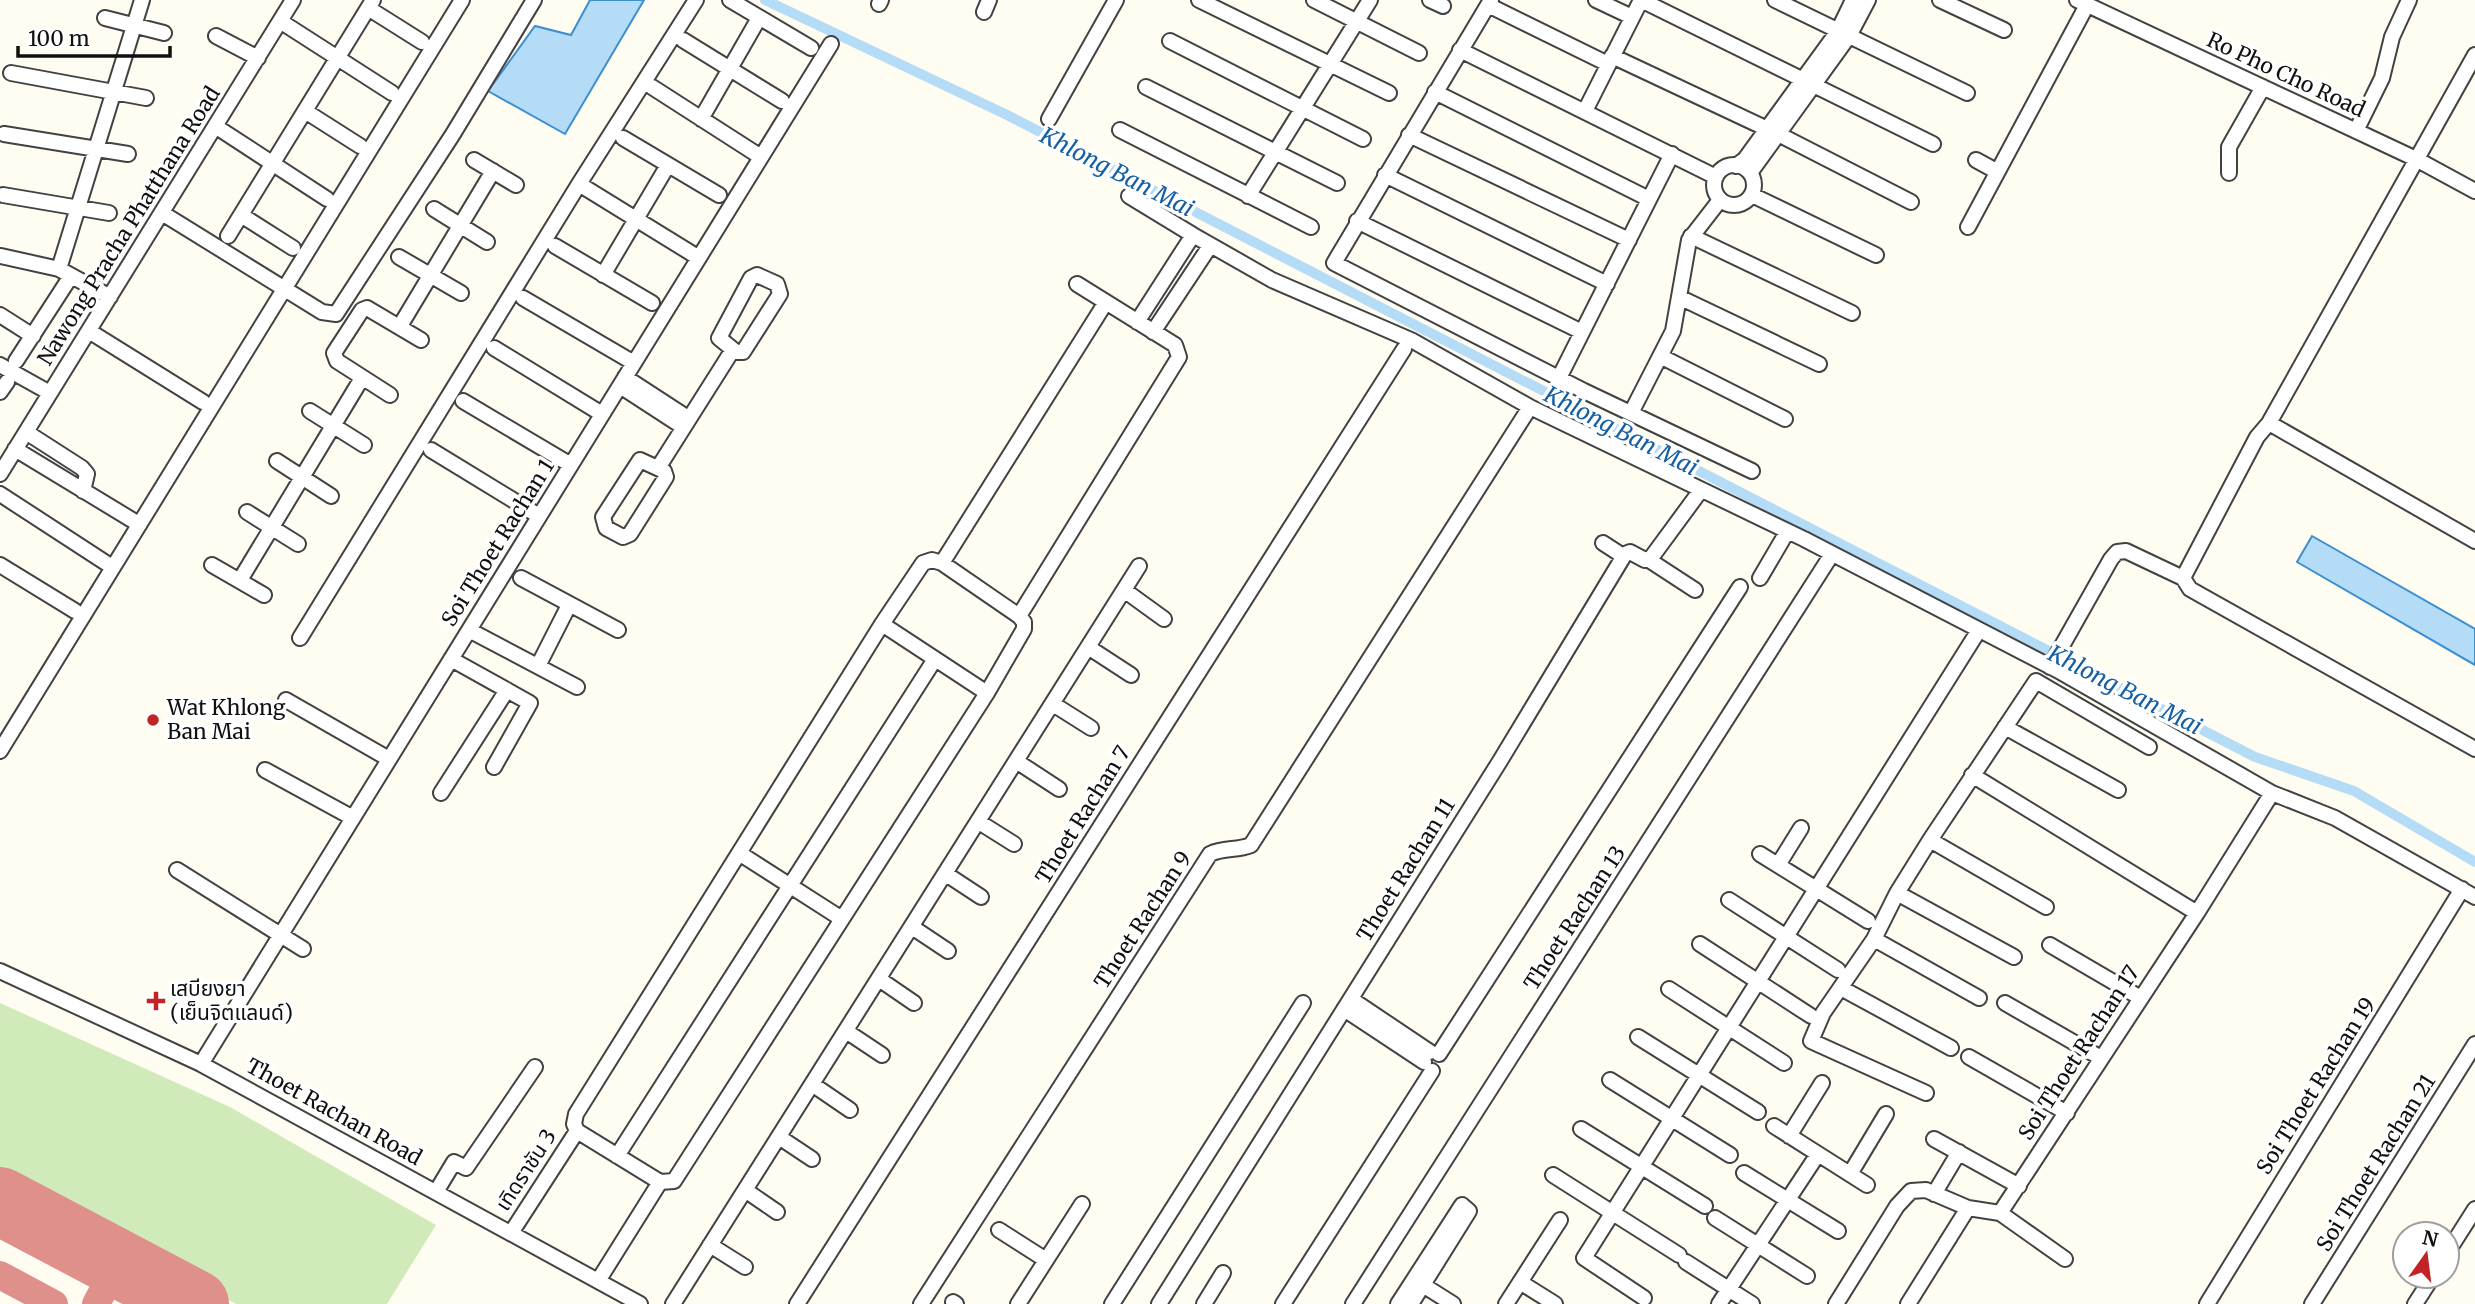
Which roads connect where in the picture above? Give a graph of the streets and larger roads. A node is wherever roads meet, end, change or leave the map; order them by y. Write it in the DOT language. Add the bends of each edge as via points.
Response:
graph roads {
  1 [pos="142,0"];
  2 [pos="293,0"];
  3 [pos="462,0"];
  4 [pos="534,0"];
  5 [pos="696,0"];
  6 [pos="730,0"];
  7 [pos="1116,0"];
  8 [pos="1199,0"];
  9 [pos="1314,0"];
  10 [pos="1370,0"];
  11 [pos="1596,0"];
  12 [pos="1641,0"];
  13 [pos="1775,0"];
  14 [pos="1853,0"];
  15 [pos="1868,0"];
  16 [pos="1940,0"];
  17 [pos="2409,0"];
  18 [pos="2081,1"];
  19 [pos="1490,2"];
  20 [pos="371,4"];
  21 [pos="1632,17"];
  22 [pos="105,18"];
  23 [pos="759,18"];
  24 [pos="280,21"];
  25 [pos="1357,21"];
  26 [pos="134,25"];
  27 [pos="2004,30"];
  28 [pos="164,33"];
  29 [pos="1844,34"];
  30 [pos="216,36"];
  31 [pos="683,40"];
  32 [pos="422,41"];
  33 [pos="1170,41"];
  34 [pos="831,44"];
  35 [pos="811,48"];
  36 [pos="1460,50"];
  37 [pos="1419,53"];
  38 [pos="2475,55"];
  39 [pos="258,58"];
  40 [pos="338,58"];
  41 [pos="1610,60"];
  42 [pos="1331,65"];
  43 [pos="730,70"];
  44 [pos="10,72"];
  45 [pos="1808,83"];
  46 [pos="652,87"];
  47 [pos="2263,87"];
  48 [pos="1146,88"];
  49 [pos="116,90"];
  50 [pos="1435,92"];
  51 [pos="392,93"];
  52 [pos="1389,93"];
  53 [pos="1967,93"];
  54 [pos="146,98"];
  55 [pos="782,101"];
  56 [pos="1303,108"];
  57 [pos="305,111"];
  58 [pos="1585,111"];
  59 [pos="701,119"];
  60 [pos="1049,120"];
  61 [pos="215,127"];
  62 [pos="1120,131"];
  63 [pos="2356,131"];
  64 [pos="1772,132"];
  65 [pos="4,134"];
  66 [pos="1409,135"];
  67 [pos="623,138"];
  68 [pos="1363,139"];
  69 [pos="1933,144"];
  70 [pos="360,146"];
  71 [pos="98,148"];
  72 [pos="1274,152"];
  73 [pos="128,154"];
  74 [pos="1672,154"];
  75 [pos="761,157"];
  76 [pos="2416,159"];
  77 [pos="474,160"];
  78 [pos="1976,160"];
  79 [pos="273,164"];
  80 [pos="668,165"];
  81 [pos="1736,166"];
  82 [pos="493,171"];
  83 [pos="1996,171"];
  84 [pos="1750,173"];
  85 [pos="2229,173"];
  86 [pos="1385,176"];
  87 [pos="1716,177"];
  88 [pos="1337,183"];
  89 [pos="579,184"];
  90 [pos="516,185"];
  91 [pos="2475,191"];
  92 [pos="3,195"];
  93 [pos="719,195"];
  94 [pos="1752,195"];
  95 [pos="1129,196"];
  96 [pos="1248,196"];
  97 [pos="327,199"];
  98 [pos="1649,199"];
  99 [pos="1720,200"];
  100 [pos="1911,202"];
  101 [pos="80,208"];
  102 [pos="434,209"];
  103 [pos="109,213"];
  104 [pos="162,213"];
  105 [pos="241,215"];
  106 [pos="636,220"];
  107 [pos="1357,221"];
  108 [pos="460,225"];
  109 [pos="1311,226"];
  110 [pos="1969,227"];
  111 [pos="1193,234"];
  112 [pos="228,236"];
  113 [pos="1691,236"];
  114 [pos="1629,240"];
  115 [pos="487,242"];
  116 [pos="555,246"];
  117 [pos="1210,246"];
  118 [pos="293,248"];
  119 [pos="1876,255"];
  120 [pos="1,256"];
  121 [pos="399,257"];
  122 [pos="699,258"];
  123 [pos="65,273"];
  124 [pos="431,274"];
  125 [pos="603,275"];
  126 [pos="1077,284"];
  127 [pos="1607,284"];
  128 [pos="284,288"];
  129 [pos="461,293"];
  130 [pos="110,297"];
  131 [pos="523,298"];
  132 [pos="1681,299"];
  133 [pos="1106,302"];
  134 [pos="652,303"];
  135 [pos="1852,313"];
  136 [pos="336,314"];
  137 [pos="0,315"];
  138 [pos="1138,322"];
  139 [pos="350,326"];
  140 [pos="400,326"];
  141 [pos="89,331"];
  142 [pos="1153,332"];
  143 [pos="1582,332"];
  144 [pos="33,335"];
  145 [pos="421,340"];
  146 [pos="494,348"];
  147 [pos="1404,349"];
  148 [pos="732,351"];
  149 [pos="1661,357"];
  150 [pos="16,361"];
  151 [pos="634,363"];
  152 [pos="1819,364"];
  153 [pos="0,365"];
  154 [pos="362,378"];
  155 [pos="1559,378"];
  156 [pos="622,382"];
  157 [pos="50,393"];
  158 [pos="390,395"];
  159 [pos="463,401"];
  160 [pos="203,402"];
  161 [pos="1530,407"];
  162 [pos="310,411"];
  163 [pos="1632,411"];
  164 [pos="602,414"];
  165 [pos="1785,419"];
  166 [pos="686,422"];
  167 [pos="2269,423"];
  168 [pos="335,427"];
  169 [pos="26,432"];
  170 [pos="364,445"];
  171 [pos="16,450"];
  172 [pos="431,450"];
  173 [pos="277,461"];
  174 [pos="571,465"];
  175 [pos="658,468"];
  176 [pos="1752,471"];
  177 [pos="0,474"];
  178 [pos="303,478"];
  179 [pos="1701,490"];
  180 [pos="83,491"];
  181 [pos="0,494"];
  182 [pos="331,496"];
  183 [pos="247,512"];
  184 [pos="539,516"];
  185 [pos="137,523"];
  186 [pos="273,527"];
  187 [pos="1787,532"];
  188 [pos="2475,541"];
  189 [pos="1603,543"];
  190 [pos="298,544"];
  191 [pos="1832,554"];
  192 [pos="1623,556"];
  193 [pos="1648,560"];
  194 [pos="106,562"];
  195 [pos="942,563"];
  196 [pos="0,565"];
  197 [pos="212,565"];
  198 [pos="1139,566"];
  199 [pos="521,578"];
  200 [pos="1759,578"];
  201 [pos="2183,578"];
  202 [pos="240,580"];
  203 [pos="1740,587"];
  204 [pos="1124,590"];
  205 [pos="1695,590"];
  206 [pos="264,595"];
  207 [pos="569,605"];
  208 [pos="75,611"];
  209 [pos="1020,616"];
  210 [pos="1164,619"];
  211 [pos="882,624"];
  212 [pos="469,630"];
  213 [pos="618,630"];
  214 [pos="1979,630"];
  215 [pos="300,638"];
  216 [pos="1088,647"];
  217 [pos="451,659"];
  218 [pos="935,659"];
  219 [pos="2052,664"];
  220 [pos="538,666"];
  221 [pos="1131,675"];
  222 [pos="577,687"];
  223 [pos="507,690"];
  224 [pos="987,693"];
  225 [pos="286,701"];
  226 [pos="1053,704"];
  227 [pos="2006,727"];
  228 [pos="1091,728"];
  229 [pos="2149,747"];
  230 [pos="2475,749"];
  231 [pos="0,751"];
  232 [pos="389,759"];
  233 [pos="1016,761"];
  234 [pos="494,767"];
  235 [pos="265,770"];
  236 [pos="1972,775"];
  237 [pos="1059,789"];
  238 [pos="2118,790"];
  239 [pos="441,793"];
  240 [pos="2272,793"];
  241 [pos="353,818"];
  242 [pos="979,822"];
  243 [pos="1801,828"];
  244 [pos="1930,840"];
  245 [pos="1014,844"];
  246 [pos="739,853"];
  247 [pos="1760,854"];
  248 [pos="1778,865"];
  249 [pos="177,870"];
  250 [pos="946,874"];
  251 [pos="790,886"];
  252 [pos="1817,889"];
  253 [pos="2462,890"];
  254 [pos="1897,893"];
  255 [pos="981,897"];
  256 [pos="2475,897"];
  257 [pos="1729,900"];
  258 [pos="2046,907"];
  259 [pos="2197,913"];
  260 [pos="842,919"];
  261 [pos="1868,921"];
  262 [pos="912,927"];
  263 [pos="281,935"];
  264 [pos="1787,937"];
  265 [pos="1874,939"];
  266 [pos="1700,944"];
  267 [pos="2050,945"];
  268 [pos="303,949"];
  269 [pos="948,951"];
  270 [pos="2014,957"];
  271 [pos="1838,970"];
  272 [pos="0,971"];
  273 [pos="879,979"];
  274 [pos="1758,982"];
  275 [pos="1841,988"];
  276 [pos="1669,989"];
  277 [pos="2139,997"];
  278 [pos="1979,998"];
  279 [pos="914,1003"];
  280 [pos="1303,1003"];
  281 [pos="2005,1003"];
  282 [pos="1347,1004"];
  283 [pos="1811,1016"];
  284 [pos="1730,1027"];
  285 [pos="846,1031"];
  286 [pos="1638,1037"];
  287 [pos="2475,1044"];
  288 [pos="1951,1048"];
  289 [pos="882,1055"];
  290 [pos="1969,1057"];
  291 [pos="2101,1058"];
  292 [pos="1431,1060"];
  293 [pos="1784,1063"];
  294 [pos="201,1064"];
  295 [pos="535,1067"];
  296 [pos="1699,1075"];
  297 [pos="1610,1080"];
  298 [pos="1822,1083"];
  299 [pos="812,1084"];
  300 [pos="1926,1093"];
  301 [pos="850,1110"];
  302 [pos="1758,1112"];
  303 [pos="1886,1114"];
  304 [pos="2067,1114"];
  305 [pos="1672,1119"];
  306 [pos="1774,1126"];
  307 [pos="1581,1129"];
  308 [pos="577,1131"];
  309 [pos="1789,1136"];
  310 [pos="779,1137"];
  311 [pos="1934,1139"];
  312 [pos="1959,1152"];
  313 [pos="1818,1154"];
  314 [pos="1730,1155"];
  315 [pos="618,1156"];
  316 [pos="812,1159"];
  317 [pos="1642,1166"];
  318 [pos="1744,1173"];
  319 [pos="1850,1174"];
  320 [pos="1553,1175"];
  321 [pos="660,1182"];
  322 [pos="1867,1185"];
  323 [pos="2019,1186"];
  324 [pos="745,1190"];
  325 [pos="436,1192"];
  326 [pos="1934,1194"];
  327 [pos="1788,1201"];
  328 [pos="1082,1204"];
  329 [pos="1705,1206"];
  330 [pos="1968,1208"];
  331 [pos="2475,1209"];
  332 [pos="777,1212"];
  333 [pos="2000,1213"];
  334 [pos="1612,1214"];
  335 [pos="1715,1218"];
  336 [pos="1560,1220"];
  337 [pos="999,1230"];
  338 [pos="1838,1231"];
  339 [pos="2461,1231"];
  340 [pos="511,1233"];
  341 [pos="710,1245"];
  342 [pos="1759,1245"];
  343 [pos="2065,1259"];
  344 [pos="1046,1260"];
  345 [pos="745,1267"];
  346 [pos="1223,1273"];
  347 [pos="1807,1276"];
  348 [pos="598,1281"];
  349 [pos="1418,1282"];
  350 [pos="1520,1282"];
  351 [pos="1729,1289"];
  352 [pos="1644,1298"];
  353 [pos="640,1304"];
  354 [pos="673,1304"];
  355 [pos="797,1304"];
  356 [pos="921,1304"];
  357 [pos="1018,1304"];
  358 [pos="1112,1304"];
  359 [pos="1159,1304"];
  360 [pos="1204,1304"];
  361 [pos="1283,1304"];
  362 [pos="1353,1304"];
  363 [pos="1398,1304"];
  364 [pos="1411,1304"];
  365 [pos="1454,1304"];
  366 [pos="1506,1304"];
  367 [pos="1555,1304"];
  368 [pos="1719,1304"];
  369 [pos="1752,1304"];
  370 [pos="1836,1304"];
  371 [pos="1908,1304"];
  372 [pos="2207,1304"];
  373 [pos="2312,1304"];
  1 -- 26 [label="street"];
  2 -- 24 [label="street, Nawong Pracha Phatthana Road"];
  3 -- 128 [label="street"];
  4 -- 136 [label="street"];
  5 -- 89 [label="street"];
  6 -- 23 [label="street"];
  7 -- 60 [label="street"];
  8 -- 42 [label="street"];
  9 -- 25 [label="street"];
  10 -- 25 [label="street"];
  11 -- 21 [label="street"];
  12 -- 21 [label="street"];
  12 -- 45 [label="street"];
  13 -- 29 [label="street"];
  14 -- 29 [label="street"];
  15 -- 29 [label="street"];
  16 -- 27 [label="street"];
  17 -- 63 [label="street" via="2392,37 2382,78"];
  18 -- 47 [label="street, Ro Pho Cho Road"];
  18 -- 83 [label="street"];
  19 -- 36 [label="street"];
  19 -- 41 [label="street"];
  20 -- 32 [label="street"];
  20 -- 40 [label="street"];
  21 -- 41 [label="street"];
  22 -- 26 [label="street"];
  23 -- 35 [label="street"];
  23 -- 43 [label="street"];
  24 -- 39 [label="street, Nawong Pracha Phatthana Road"];
  24 -- 40 [label="street"];
  25 -- 37 [label="street"];
  25 -- 42 [label="street"];
  26 -- 28 [label="street"];
  26 -- 49 [label="street"];
  29 -- 45 [label="street"];
  29 -- 53 [label="street"];
  30 -- 39 [label="street"];
  31 -- 43 [label="street"];
  33 -- 56 [label="street"];
  34 -- 75 [label="street, Soi Thoet Rachan 1"];
  36 -- 50 [label="street"];
  36 -- 58 [label="street"];
  38 -- 76 [label="street"];
  39 -- 61 [label="street, Nawong Pracha Phatthana Road"];
  40 -- 51 [label="street"];
  40 -- 57 [label="street"];
  41 -- 58 [label="street"];
  41 -- 64 [label="street"];
  42 -- 52 [label="street"];
  42 -- 56 [label="street"];
  43 -- 55 [label="street"];
  43 -- 59 [label="street"];
  44 -- 49 [label="street"];
  45 -- 64 [label="street"];
  45 -- 69 [label="street"];
  46 -- 59 [label="street"];
  47 -- 63 [label="street, Ro Pho Cho Road"];
  47 -- 85 [label="street" via="2229,147"];
  48 -- 72 [label="street"];
  49 -- 54 [label="street"];
  49 -- 71 [label="street"];
  50 -- 66 [label="street"];
  50 -- 98 [label="street"];
  56 -- 68 [label="street"];
  56 -- 72 [label="street"];
  57 -- 70 [label="street"];
  57 -- 79 [label="street"];
  58 -- 74 [label="street"];
  59 -- 75 [label="street"];
  61 -- 79 [label="street"];
  61 -- 104 [label="street, Nawong Pracha Phatthana Road"];
  62 -- 96 [label="street"];
  63 -- 76 [label="street, Ro Pho Cho Road"];
  64 -- 81 [label="street"];
  64 -- 84 [label="street"];
  64 -- 100 [label="street"];
  65 -- 71 [label="street"];
  66 -- 86 [label="street"];
  66 -- 114 [label="street"];
  67 -- 80 [label="street"];
  71 -- 73 [label="street"];
  71 -- 101 [label="street"];
  72 -- 88 [label="street"];
  72 -- 96 [label="street"];
  74 -- 87 [label="street"];
  74 -- 98 [label="street"];
  75 -- 122 [label="street, Soi Thoet Rachan 1"];
  76 -- 91 [label="street, Ro Pho Cho Road"];
  76 -- 167 [label="street"];
  77 -- 82 [label="street"];
  78 -- 83 [label="street"];
  79 -- 97 [label="street"];
  79 -- 105 [label="street"];
  80 -- 93 [label="street"];
  80 -- 106 [label="street"];
  81 -- 84 [label="street"];
  81 -- 87 [label="street" via="1723,169"];
  82 -- 90 [label="street"];
  82 -- 108 [label="street"];
  83 -- 110 [label="street"];
  84 -- 94 [label="street"];
  86 -- 107 [label="street"];
  86 -- 127 [label="street"];
  87 -- 99 [label="street"];
  89 -- 106 [label="street"];
  89 -- 215 [label="street"];
  92 -- 101 [label="street"];
  94 -- 99 [label="street" via="1737,205"];
  94 -- 119 [label="street"];
  95 -- 111 [label="street"];
  96 -- 109 [label="street"];
  98 -- 114 [label="street"];
  99 -- 113 [label="street"];
  101 -- 103 [label="street"];
  101 -- 123 [label="street"];
  102 -- 108 [label="street"];
  104 -- 128 [label="street"];
  104 -- 130 [label="street, Nawong Pracha Phatthana Road"];
  105 -- 112 [label="street"];
  105 -- 118 [label="street"];
  106 -- 122 [label="street"];
  106 -- 125 [label="street"];
  107 -- 143 [label="street"];
  107 -- 155 [label="street" via="1334,258 1337,266"];
  108 -- 115 [label="street"];
  108 -- 124 [label="street"];
  111 -- 117 [label="street"];
  111 -- 138 [label="street"];
  113 -- 132 [label="street"];
  113 -- 135 [label="street"];
  114 -- 127 [label="street"];
  116 -- 125 [label="street"];
  117 -- 142 [label="street"];
  117 -- 161 [label="street" via="1272,280 1413,341"];
  120 -- 123 [label="street"];
  121 -- 124 [label="street"];
  122 -- 151 [label="street, Soi Thoet Rachan 1"];
  123 -- 130 [label="street"];
  123 -- 144 [label="street"];
  124 -- 129 [label="street"];
  124 -- 140 [label="street"];
  125 -- 134 [label="street"];
  126 -- 133 [label="street"];
  127 -- 143 [label="street"];
  128 -- 136 [label="street" via="323,312"];
  128 -- 185 [label="street"];
  130 -- 141 [label="street, Nawong Pracha Phatthana Road"];
  131 -- 151 [label="street"];
  132 -- 149 [label="street"];
  132 -- 152 [label="street"];
  133 -- 138 [label="street"];
  133 -- 195 [label="street"];
  136 -- 139 [label="street"];
  137 -- 144 [label="street"];
  138 -- 142 [label="street"];
  139 -- 140 [label="street" via="368,309"];
  139 -- 154 [label="street" via="334,358"];
  140 -- 145 [label="street"];
  141 -- 157 [label="street, Nawong Pracha Phatthana Road"];
  141 -- 160 [label="street"];
  142 -- 209 [label="street" via="1175,345 1179,357"];
  143 -- 155 [label="street"];
  144 -- 150 [label="street"];
  146 -- 164 [label="street"];
  147 -- 355 [label="street, Thoet Rachan 7"];
  148 -- 148 [label="street" via="719,338 721,332 751,278 763,276 777,284 780,294 743,352"];
  148 -- 166 [label="street"];
  149 -- 163 [label="street"];
  149 -- 165 [label="street"];
  151 -- 156 [label="street, Soi Thoet Rachan 1"];
  153 -- 157 [label="street"];
  154 -- 158 [label="street"];
  154 -- 168 [label="street"];
  155 -- 163 [label="street"];
  156 -- 164 [label="street, Soi Thoet Rachan 1"];
  156 -- 166 [label="street"];
  157 -- 169 [label="street, Nawong Pracha Phatthana Road"];
  159 -- 174 [label="street"];
  161 -- 179 [label="street"];
  161 -- 356 [label="street, Thoet Rachan 9" via="1251,845 1210,854"];
  162 -- 168 [label="street"];
  163 -- 176 [label="street"];
  164 -- 174 [label="street, Soi Thoet Rachan 1"];
  166 -- 175 [label="street"];
  167 -- 188 [label="street"];
  167 -- 201 [label="street" via="2257,437"];
  168 -- 170 [label="street"];
  168 -- 178 [label="street"];
  169 -- 171 [label="street, Nawong Pracha Phatthana Road"];
  169 -- 180 [label="street" via="82,468 87,481"];
  171 -- 177 [label="street, Nawong Pracha Phatthana Road"];
  171 -- 180 [label="street"];
  172 -- 184 [label="street"];
  173 -- 178 [label="street"];
  174 -- 184 [label="street, Soi Thoet Rachan 1"];
  175 -- 175 [label="street" via="666,477 630,534 623,537 606,528 603,517 636,463 644,461"];
  178 -- 182 [label="street"];
  178 -- 186 [label="street"];
  179 -- 187 [label="street"];
  179 -- 193 [label="street"];
  180 -- 185 [label="street"];
  181 -- 194 [label="street"];
  183 -- 186 [label="street"];
  184 -- 212 [label="street, Soi Thoet Rachan 1"];
  185 -- 231 [label="street"];
  186 -- 190 [label="street"];
  186 -- 202 [label="street"];
  187 -- 191 [label="street"];
  187 -- 200 [label="street"];
  189 -- 192 [label="street"];
  191 -- 214 [label="street"];
  191 -- 362 [label="street, Thoet Rachan 13"];
  192 -- 193 [label="street" via="1630,552"];
  192 -- 282 [label="street, Thoet Rachan 11"];
  193 -- 205 [label="street"];
  195 -- 209 [label="street"];
  195 -- 211 [label="street, เทิดราชัน 3" via="923,563"];
  196 -- 208 [label="street"];
  197 -- 202 [label="street"];
  198 -- 204 [label="street"];
  199 -- 207 [label="street"];
  201 -- 219 [label="street" via="2126,551 2117,552"];
  201 -- 230 [label="street" via="2190,589"];
  202 -- 206 [label="street"];
  203 -- 292 [label="street"];
  204 -- 210 [label="street"];
  204 -- 216 [label="street"];
  207 -- 213 [label="street"];
  207 -- 220 [label="street"];
  209 -- 224 [label="street" via="1024,629"];
  211 -- 218 [label="street"];
  211 -- 246 [label="street, เทิดราชัน 3"];
  212 -- 217 [label="street, Soi Thoet Rachan 1"];
  212 -- 220 [label="street"];
  214 -- 219 [label="street"];
  214 -- 252 [label="street"];
  216 -- 221 [label="street"];
  216 -- 226 [label="street"];
  217 -- 223 [label="street"];
  217 -- 232 [label="street, Soi Thoet Rachan 1"];
  218 -- 224 [label="street"];
  218 -- 251 [label="street"];
  219 -- 240 [label="street"];
  220 -- 222 [label="street"];
  223 -- 234 [label="street" via="530,703"];
  223 -- 239 [label="street"];
  224 -- 260 [label="street"];
  225 -- 232 [label="street"];
  226 -- 228 [label="street"];
  226 -- 233 [label="street"];
  227 -- 229 [label="street" via="2036,681"];
  227 -- 236 [label="street"];
  227 -- 238 [label="street"];
  232 -- 241 [label="street, Soi Thoet Rachan 1"];
  233 -- 237 [label="street"];
  233 -- 242 [label="street"];
  235 -- 241 [label="street"];
  236 -- 244 [label="street"];
  236 -- 259 [label="street"];
  240 -- 253 [label="street" via="2335,818"];
  240 -- 259 [label="street, Soi Thoet Rachan 17"];
  241 -- 263 [label="street, Soi Thoet Rachan 1"];
  242 -- 245 [label="street"];
  242 -- 250 [label="street"];
  243 -- 248 [label="street"];
  244 -- 254 [label="street"];
  244 -- 258 [label="street"];
  246 -- 251 [label="street"];
  246 -- 308 [label="street, เทิดราชัน 3" via="576,1114"];
  247 -- 248 [label="street"];
  248 -- 252 [label="street"];
  249 -- 263 [label="street"];
  250 -- 255 [label="street"];
  250 -- 262 [label="street"];
  251 -- 260 [label="street"];
  251 -- 315 [label="street"];
  252 -- 261 [label="street"];
  252 -- 264 [label="street"];
  253 -- 256 [label="street"];
  253 -- 372 [label="street, Soi Thoet Rachan 19"];
  254 -- 265 [label="street"];
  254 -- 270 [label="street"];
  257 -- 264 [label="street"];
  259 -- 277 [label="street, Soi Thoet Rachan 17"];
  260 -- 321 [label="street" via="674,1181"];
  262 -- 269 [label="street"];
  262 -- 273 [label="street"];
  263 -- 268 [label="street"];
  263 -- 294 [label="street, Soi Thoet Rachan 1"];
  264 -- 271 [label="street"];
  264 -- 274 [label="street"];
  265 -- 275 [label="street"];
  265 -- 278 [label="street"];
  266 -- 274 [label="street"];
  267 -- 277 [label="street"];
  272 -- 294 [label="street, Thoet Rachan Road"];
  273 -- 279 [label="street"];
  273 -- 285 [label="street"];
  274 -- 283 [label="street"];
  274 -- 284 [label="street"];
  275 -- 288 [label="street"];
  275 -- 300 [label="street" via="1811,1041"];
  276 -- 284 [label="street"];
  277 -- 291 [label="street, Soi Thoet Rachan 17"];
  280 -- 358 [label="street"];
  281 -- 291 [label="street"];
  282 -- 292 [label="street"];
  282 -- 359 [label="street, Thoet Rachan 11"];
  284 -- 293 [label="street"];
  284 -- 296 [label="street"];
  285 -- 289 [label="street"];
  285 -- 299 [label="street"];
  286 -- 296 [label="street"];
  287 -- 373 [label="street, Soi Thoet Rachan 21"];
  290 -- 304 [label="street"];
  291 -- 304 [label="street, Soi Thoet Rachan 17"];
  292 -- 361 [label="street"];
  294 -- 325 [label="street, Thoet Rachan Road"];
  295 -- 325 [label="street" via="466,1168 454,1162"];
  296 -- 302 [label="street"];
  296 -- 305 [label="street"];
  297 -- 305 [label="street"];
  298 -- 309 [label="street"];
  299 -- 301 [label="street"];
  299 -- 310 [label="street"];
  303 -- 319 [label="street"];
  304 -- 323 [label="street, Soi Thoet Rachan 17"];
  305 -- 314 [label="street"];
  305 -- 317 [label="street"];
  306 -- 309 [label="street"];
  307 -- 317 [label="street"];
  308 -- 315 [label="street"];
  308 -- 340 [label="street, เทิดราชัน 3"];
  309 -- 313 [label="street"];
  310 -- 316 [label="street"];
  310 -- 324 [label="street"];
  311 -- 312 [label="street"];
  312 -- 323 [label="street"];
  312 -- 326 [label="street"];
  313 -- 319 [label="street"];
  313 -- 327 [label="street"];
  315 -- 321 [label="street"];
  317 -- 329 [label="street"];
  317 -- 334 [label="street"];
  318 -- 327 [label="street"];
  319 -- 322 [label="street"];
  320 -- 334 [label="street"];
  321 -- 348 [label="street"];
  323 -- 333 [label="street, Soi Thoet Rachan 17"];
  324 -- 332 [label="street"];
  324 -- 341 [label="street"];
  325 -- 340 [label="street, Thoet Rachan Road"];
  326 -- 330 [label="street"];
  326 -- 370 [label="street" via="1917,1188 1897,1206"];
  327 -- 338 [label="street"];
  327 -- 342 [label="street"];
  328 -- 344 [label="street"];
  330 -- 333 [label="street"];
  330 -- 371 [label="street"];
  331 -- 339 [label="street"];
  333 -- 343 [label="street"];
  334 -- 351 [label="street"];
  334 -- 352 [label="street" via="1584,1258"];
  335 -- 342 [label="street"];
  336 -- 350 [label="street"];
  337 -- 344 [label="street"];
  340 -- 348 [label="street, Thoet Rachan Road"];
  341 -- 345 [label="street"];
  341 -- 354 [label="street"];
  342 -- 347 [label="street"];
  342 -- 351 [label="street"];
  344 -- 357 [label="street"];
  346 -- 360 [label="street"];
  348 -- 353 [label="street, Thoet Rachan Road"];
  349 -- 349 [label="street" via="1462,1205 1469,1211"];
  349 -- 363 [label="street"];
  349 -- 364 [label="street"];
  349 -- 365 [label="street"];
  350 -- 366 [label="street"];
  350 -- 367 [label="street"];
  351 -- 368 [label="street"];
  351 -- 369 [label="street"];
}
